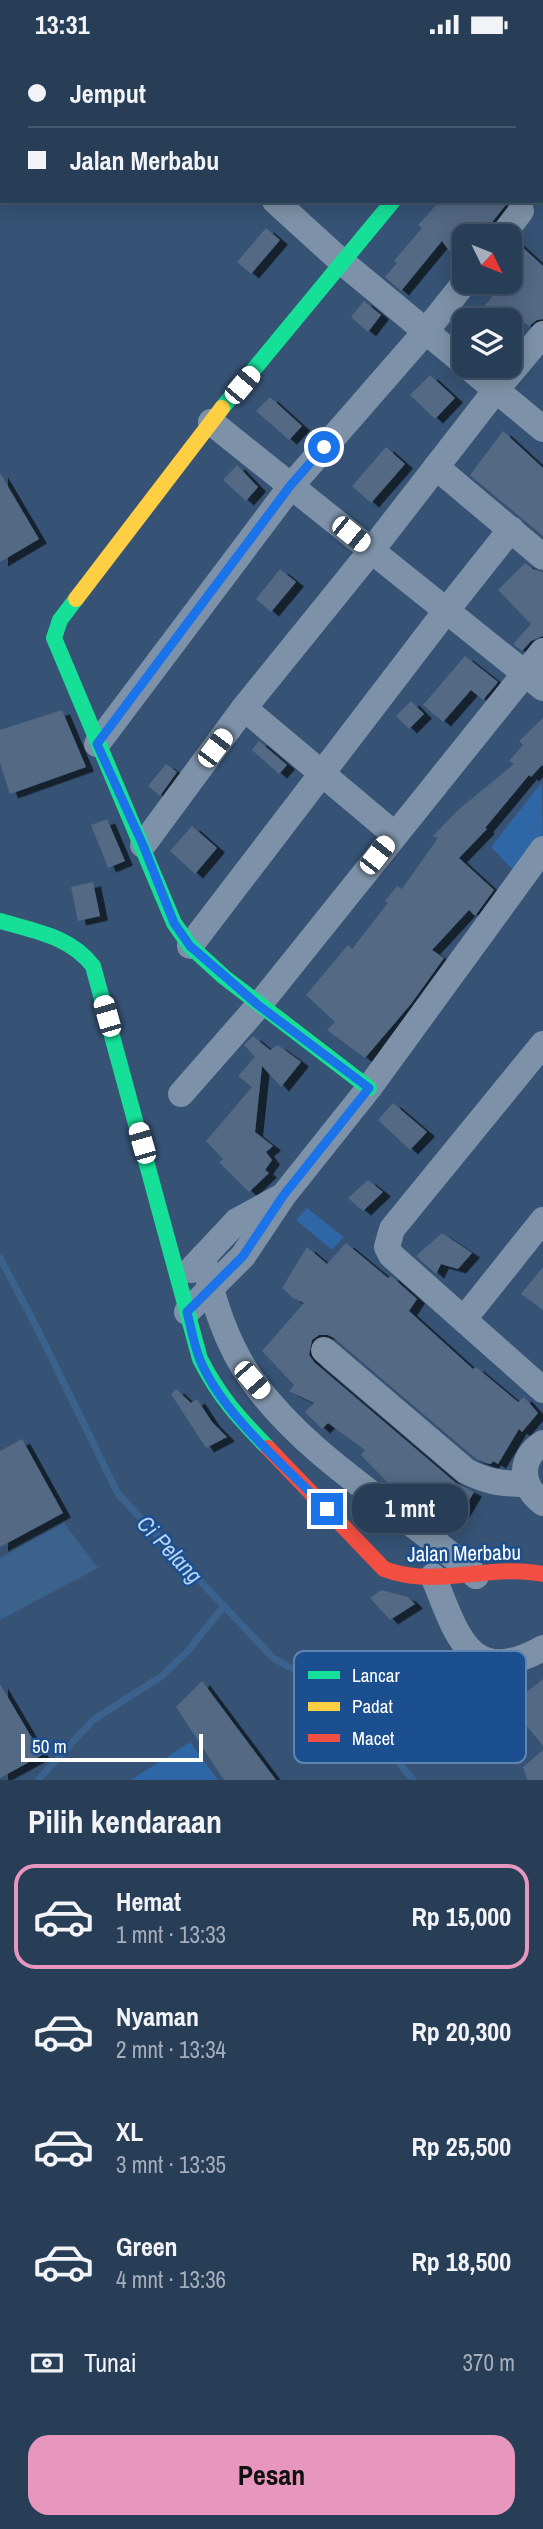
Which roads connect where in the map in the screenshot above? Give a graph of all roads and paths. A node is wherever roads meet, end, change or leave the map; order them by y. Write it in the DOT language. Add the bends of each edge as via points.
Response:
graph roads {
  1 [pos="277,203"];
  2 [pos="391,203"];
  3 [pos="522,212"];
  4 [pos="512,224"];
  5 [pos="342,262"];
  6 [pos="455,294"];
  7 [pos="426,331"];
  8 [pos="543,334"];
  9 [pos="452,352"];
  10 [pos="482,378"];
  11 [pos="496,390"];
  12 [pos="211,422"];
  13 [pos="543,429"];
  14 [pos="436,467"];
  15 [pos="290,486"];
  16 [pos="511,529"];
  17 [pos="371,551"];
  18 [pos="543,557"];
  19 [pos="446,611"];
  20 [pos="543,651"];
  21 [pos="534,681"];
  22 [pos="244,708"];
  23 [pos="97,744"];
  24 [pos="322,773"];
  25 [pos="394,834"];
  26 [pos="143,845"];
  27 [pos="543,849"];
  28 [pos="0,921"];
  29 [pos="190,946"];
  30 [pos="258,1005"];
  31 [pos="543,1044"];
  32 [pos="369,1088"];
  33 [pos="181,1094"];
  34 [pos="283,1196"];
  35 [pos="543,1220"];
  36 [pos="203,1257"];
  37 [pos="180,1281"];
  38 [pos="210,1289"];
  39 [pos="187,1312"];
  40 [pos="464,1319"];
  41 [pos="324,1350"];
  42 [pos="542,1387"];
  43 [pos="543,1443"];
  44 [pos="534,1493"];
  45 [pos="543,1574"];
  46 [pos="432,1576"];
  47 [pos="476,1576"];
  48 [pos="543,1648"];
  49 [pos="470,1651"];
  50 [pos="526,1656"];
  1 -- 5 [label="street"];
  2 -- 5 [label="street"];
  3 -- 4 [label="street"];
  5 -- 7 [label="street"];
  5 -- 12 [label="street"];
  6 -- 7 [label="street"];
  7 -- 9 [label="street"];
  7 -- 15 [label="street"];
  8 -- 11 [label="street"];
  10 -- 11 [label="street"];
  11 -- 13 [label="street"];
  11 -- 14 [label="street"];
  12 -- 15 [label="street"];
  12 -- 23 [label="street" via="55,629 54,638"];
  14 -- 16 [label="street"];
  14 -- 17 [label="street"];
  15 -- 17 [label="street"];
  15 -- 23 [label="street"];
  16 -- 18 [label="street"];
  16 -- 19 [label="street"];
  17 -- 19 [label="street"];
  17 -- 22 [label="street"];
  19 -- 21 [label="street"];
  19 -- 24 [label="street"];
  20 -- 21 [label="street"];
  21 -- 25 [label="street"];
  22 -- 24 [label="street"];
  22 -- 26 [label="street"];
  23 -- 26 [label="street"];
  24 -- 25 [label="street"];
  24 -- 29 [label="street"];
  25 -- 30 [label="street"];
  26 -- 29 [label="street" via="174,923"];
  27 -- 32 [label="street"];
  28 -- 37 [label="street, Jalan Merbabu" via="69,942 93,966"];
  29 -- 30 [label="street"];
  30 -- 32 [label="street"];
  30 -- 33 [label="street"];
  31 -- 40 [label="street" via="391,1229 387,1247 391,1255"];
  32 -- 34 [label="street"];
  34 -- 36 [label="street" via="237,1221"];
  34 -- 38 [label="street" via="243,1256"];
  35 -- 40 [label="street"];
  36 -- 37 [label="street"];
  36 -- 38 [label="street"];
  37 -- 39 [label="street, Jalan Merbabu"];
  38 -- 39 [label="street"];
  38 -- 47 [label="street" via="227,1337 245,1369 286,1420"];
  39 -- 46 [label="street, Jalan Merbabu" via="200,1359 231,1410 384,1569 396,1575"];
  40 -- 42 [label="street"];
  41 -- 44 [label="street" via="466,1471"];
  43 -- 44 [label="street" via="527,1458 524,1471"];
  45 -- 47 [label="street, Jalan Merbabu" via="518,1570"];
  46 -- 47 [label="street, Jalan Merbabu"];
  46 -- 49 [label="street" via="460,1640"];
  48 -- 50 [label="street"];
}
